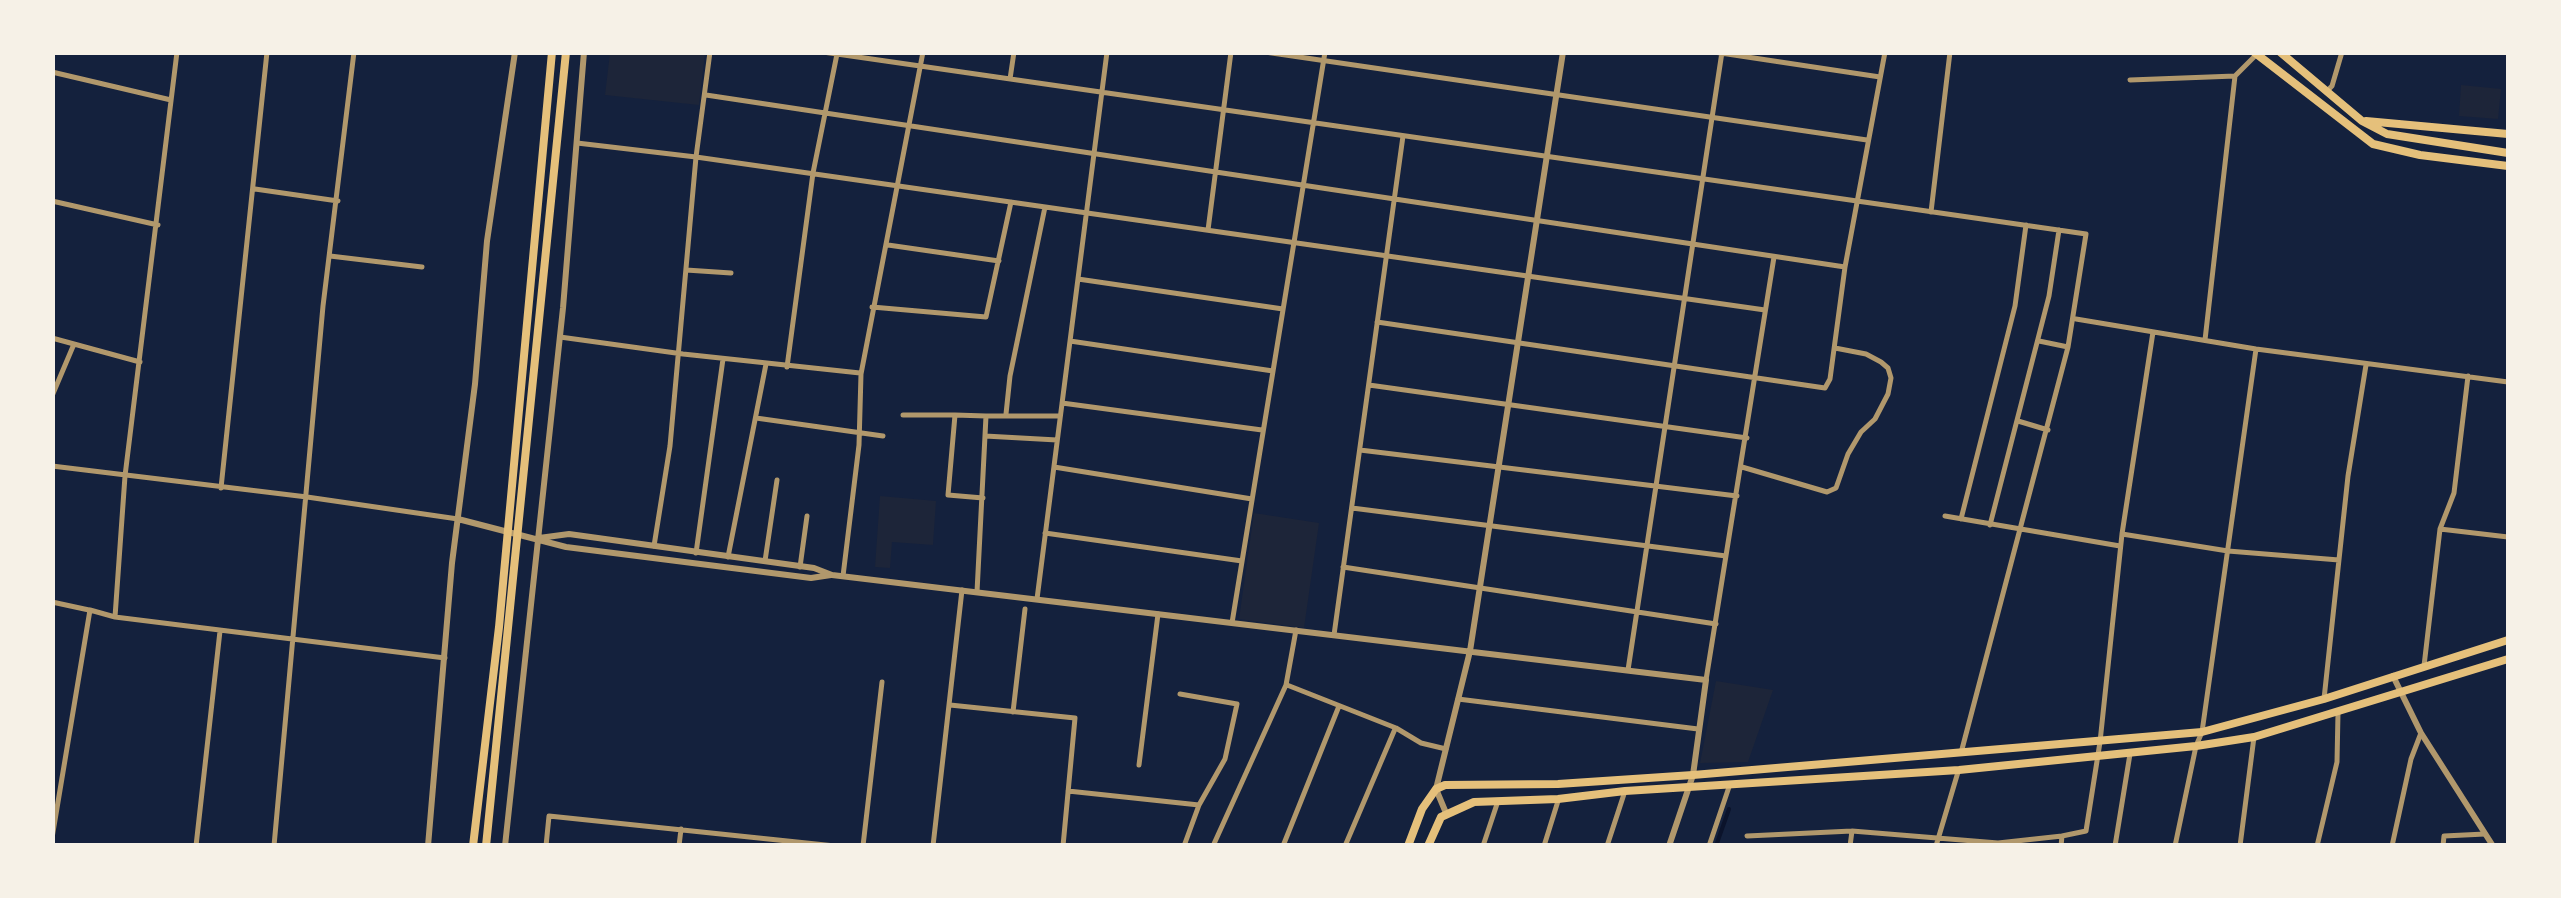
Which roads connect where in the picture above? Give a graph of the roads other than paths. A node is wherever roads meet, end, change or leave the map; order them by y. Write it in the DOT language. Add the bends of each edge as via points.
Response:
graph roads {
  1 [pos="177,52"];
  2 [pos="266,52"];
  3 [pos="354,52"];
  4 [pos="514,52"];
  5 [pos="552,52"];
  6 [pos="566,52"];
  7 [pos="584,52"];
  8 [pos="710,52"];
  9 [pos="822,52"];
  10 [pos="923,52"];
  11 [pos="1014,52"];
  12 [pos="1108,52"];
  13 [pos="1231,52"];
  14 [pos="1266,52"];
  15 [pos="1325,52"];
  16 [pos="1563,52"];
  17 [pos="1714,52"];
  18 [pos="1884,52"];
  19 [pos="1950,52"];
  20 [pos="2280,52"];
  21 [pos="2342,52"];
  22 [pos="1722,53"];
  23 [pos="2256,53"];
  24 [pos="837,54"];
  25 [pos="1323,61"];
  26 [pos="921,66"];
  27 [pos="52,72"];
  28 [pos="2235,76"];
  29 [pos="1880,77"];
  30 [pos="1010,80"];
  31 [pos="2130,80"];
  32 [pos="2325,92"];
  33 [pos="1102,93"];
  34 [pos="706,95"];
  35 [pos="1556,95"];
  36 [pos="172,100"];
  37 [pos="1221,110"];
  38 [pos="826,114"];
  39 [pos="1712,117"];
  40 [pos="2362,120"];
  41 [pos="1313,123"];
  42 [pos="910,126"];
  43 [pos="2508,134"];
  44 [pos="1404,136"];
  45 [pos="1867,140"];
  46 [pos="577,144"];
  47 [pos="2508,152"];
  48 [pos="1094,154"];
  49 [pos="1547,156"];
  50 [pos="696,157"];
  51 [pos="2508,166"];
  52 [pos="1214,172"];
  53 [pos="813,173"];
  54 [pos="1703,179"];
  55 [pos="898,186"];
  56 [pos="1303,186"];
  57 [pos="255,190"];
  58 [pos="1394,199"];
  59 [pos="338,200"];
  60 [pos="52,201"];
  61 [pos="1856,201"];
  62 [pos="1011,202"];
  63 [pos="1045,206"];
  64 [pos="1930,212"];
  65 [pos="1087,213"];
  66 [pos="1537,221"];
  67 [pos="158,225"];
  68 [pos="2026,226"];
  69 [pos="1208,230"];
  70 [pos="2059,230"];
  71 [pos="1294,242"];
  72 [pos="1693,244"];
  73 [pos="888,245"];
  74 [pos="330,256"];
  75 [pos="1387,256"];
  76 [pos="1774,256"];
  77 [pos="998,261"];
  78 [pos="422,267"];
  79 [pos="1846,267"];
  80 [pos="686,270"];
  81 [pos="731,273"];
  82 [pos="1528,276"];
  83 [pos="1078,279"];
  84 [pos="1685,298"];
  85 [pos="872,307"];
  86 [pos="1283,310"];
  87 [pos="1765,310"];
  88 [pos="2075,319"];
  89 [pos="1378,322"];
  90 [pos="2153,332"];
  91 [pos="560,337"];
  92 [pos="52,338"];
  93 [pos="2039,340"];
  94 [pos="2205,340"];
  95 [pos="1070,341"];
  96 [pos="1518,343"];
  97 [pos="74,344"];
  98 [pos="2068,347"];
  99 [pos="1834,348"];
  100 [pos="2256,348"];
  101 [pos="678,354"];
  102 [pos="722,359"];
  103 [pos="140,362"];
  104 [pos="766,364"];
  105 [pos="2366,364"];
  106 [pos="1673,366"];
  107 [pos="787,367"];
  108 [pos="1273,371"];
  109 [pos="861,374"];
  110 [pos="2468,376"];
  111 [pos="1757,378"];
  112 [pos="2508,382"];
  113 [pos="1369,385"];
  114 [pos="52,396"];
  115 [pos="1062,403"];
  116 [pos="1508,404"];
  117 [pos="1006,414"];
  118 [pos="903,415"];
  119 [pos="954,415"];
  120 [pos="986,416"];
  121 [pos="1060,416"];
  122 [pos="756,418"];
  123 [pos="2018,422"];
  124 [pos="1665,427"];
  125 [pos="1263,430"];
  126 [pos="2048,430"];
  127 [pos="860,434"];
  128 [pos="884,436"];
  129 [pos="986,436"];
  130 [pos="1747,438"];
  131 [pos="1057,440"];
  132 [pos="1360,450"];
  133 [pos="52,466"];
  134 [pos="1054,467"];
  135 [pos="1498,467"];
  136 [pos="1742,467"];
  137 [pos="125,476"];
  138 [pos="778,480"];
  139 [pos="1656,486"];
  140 [pos="221,488"];
  141 [pos="1737,496"];
  142 [pos="306,497"];
  143 [pos="984,498"];
  144 [pos="1252,499"];
  145 [pos="1352,508"];
  146 [pos="806,516"];
  147 [pos="1945,516"];
  148 [pos="1961,519"];
  149 [pos="458,520"];
  150 [pos="1990,525"];
  151 [pos="1489,526"];
  152 [pos="2440,530"];
  153 [pos="2022,531"];
  154 [pos="1045,532"];
  155 [pos="2122,534"];
  156 [pos="2508,537"];
  157 [pos="539,538"];
  158 [pos="511,545"];
  159 [pos="1646,546"];
  160 [pos="2120,546"];
  161 [pos="653,547"];
  162 [pos="2228,552"];
  163 [pos="696,554"];
  164 [pos="1727,556"];
  165 [pos="728,558"];
  166 [pos="2339,560"];
  167 [pos="764,562"];
  168 [pos="1242,562"];
  169 [pos="800,567"];
  170 [pos="1343,567"];
  171 [pos="814,568"];
  172 [pos="832,574"];
  173 [pos="844,576"];
  174 [pos="811,578"];
  175 [pos="1480,588"];
  176 [pos="962,590"];
  177 [pos="977,592"];
  178 [pos="1036,599"];
  179 [pos="52,602"];
  180 [pos="1025,609"];
  181 [pos="90,610"];
  182 [pos="1636,612"];
  183 [pos="1158,614"];
  184 [pos="115,618"];
  185 [pos="1232,623"];
  186 [pos="1716,624"];
  187 [pos="1296,630"];
  188 [pos="220,632"];
  189 [pos="1334,635"];
  190 [pos="295,640"];
  191 [pos="2508,641"];
  192 [pos="1470,651"];
  193 [pos="445,658"];
  194 [pos="2508,660"];
  195 [pos="2424,666"];
  196 [pos="1628,670"];
  197 [pos="2393,676"];
  198 [pos="1706,680"];
  199 [pos="882,682"];
  200 [pos="1286,685"];
  201 [pos="2398,692"];
  202 [pos="1180,694"];
  203 [pos="1458,699"];
  204 [pos="2324,699"];
  205 [pos="950,705"];
  206 [pos="1339,706"];
  207 [pos="1013,712"];
  208 [pos="2338,713"];
  209 [pos="1396,728"];
  210 [pos="1700,730"];
  211 [pos="2202,732"];
  212 [pos="2421,733"];
  213 [pos="2254,737"];
  214 [pos="2100,742"];
  215 [pos="2196,746"];
  216 [pos="1446,749"];
  217 [pos="1961,752"];
  218 [pos="2130,754"];
  219 [pos="2098,758"];
  220 [pos="1139,766"];
  221 [pos="1959,770"];
  222 [pos="1694,775"];
  223 [pos="1730,784"];
  224 [pos="1689,788"];
  225 [pos="1436,789"];
  226 [pos="1625,790"];
  227 [pos="1068,791"];
  228 [pos="1558,799"];
  229 [pos="1499,800"];
  230 [pos="1199,805"];
  231 [pos="54,806"];
  232 [pos="1446,812"];
  233 [pos="681,829"];
  234 [pos="1852,831"];
  235 [pos="2485,834"];
  236 [pos="1747,836"];
  237 [pos="2062,836"];
  238 [pos="1937,837"];
  239 [pos="52,838"];
  240 [pos="779,843"];
  241 [pos="1998,844"];
  242 [pos="196,846"];
  243 [pos="274,846"];
  244 [pos="428,846"];
  245 [pos="473,846"];
  246 [pos="486,846"];
  247 [pos="505,846"];
  248 [pos="546,846"];
  249 [pos="679,846"];
  250 [pos="835,846"];
  251 [pos="863,846"];
  252 [pos="933,846"];
  253 [pos="1063,846"];
  254 [pos="1184,846"];
  255 [pos="1213,846"];
  256 [pos="1283,846"];
  257 [pos="1345,846"];
  258 [pos="1408,846"];
  259 [pos="1428,846"];
  260 [pos="1483,846"];
  261 [pos="1544,846"];
  262 [pos="1607,846"];
  263 [pos="1669,846"];
  264 [pos="1710,846"];
  265 [pos="1850,846"];
  266 [pos="1936,846"];
  267 [pos="2061,846"];
  268 [pos="2115,846"];
  269 [pos="2175,846"];
  270 [pos="2240,846"];
  271 [pos="2316,846"];
  272 [pos="2392,846"];
  273 [pos="2444,846"];
  274 [pos="2494,846"];
  1 -- 36 [label="street"];
  2 -- 57 [label="street"];
  3 -- 59 [label="street"];
  4 -- 149 [label="street" via="486,241"];
  5 -- 158 [label="main road"];
  6 -- 158 [label="main road"];
  7 -- 46 [label="street"];
  8 -- 34 [label="street"];
  9 -- 24 [label="street"];
  10 -- 26 [label="street"];
  11 -- 30 [label="street"];
  12 -- 33 [label="street"];
  13 -- 37 [label="street"];
  14 -- 25 [label="street"];
  15 -- 25 [label="street"];
  16 -- 35 [label="street"];
  17 -- 22 [label="street"];
  18 -- 29 [label="street"];
  19 -- 64 [label="street"];
  20 -- 32 [label="main road"];
  21 -- 32 [label="street"];
  22 -- 29 [label="street"];
  22 -- 39 [label="street"];
  23 -- 28 [label="street"];
  23 -- 51 [label="main road" via="2373,144"];
  24 -- 26 [label="street"];
  24 -- 38 [label="street"];
  25 -- 35 [label="street"];
  25 -- 41 [label="street"];
  26 -- 30 [label="street"];
  26 -- 42 [label="street"];
  27 -- 36 [label="street"];
  28 -- 31 [label="street"];
  28 -- 94 [label="street"];
  29 -- 45 [label="street"];
  30 -- 33 [label="street"];
  32 -- 40 [label="main road"];
  33 -- 37 [label="street"];
  33 -- 48 [label="street"];
  34 -- 38 [label="street"];
  34 -- 50 [label="street"];
  35 -- 39 [label="street"];
  35 -- 49 [label="street"];
  36 -- 67 [label="street"];
  37 -- 41 [label="street"];
  37 -- 52 [label="street"];
  38 -- 42 [label="street"];
  38 -- 53 [label="street"];
  39 -- 45 [label="street"];
  39 -- 54 [label="street"];
  40 -- 43 [label="main road"];
  40 -- 47 [label="main road" via="2387,134"];
  41 -- 44 [label="street"];
  41 -- 56 [label="street"];
  42 -- 48 [label="street"];
  42 -- 55 [label="street"];
  44 -- 49 [label="street"];
  44 -- 58 [label="street"];
  45 -- 61 [label="street"];
  46 -- 50 [label="street"];
  46 -- 91 [label="street"];
  48 -- 52 [label="street"];
  48 -- 65 [label="street"];
  49 -- 54 [label="street"];
  49 -- 66 [label="street"];
  50 -- 53 [label="street"];
  50 -- 80 [label="street"];
  52 -- 56 [label="street"];
  52 -- 69 [label="street"];
  53 -- 55 [label="street"];
  53 -- 107 [label="street"];
  54 -- 61 [label="street"];
  54 -- 72 [label="street"];
  55 -- 62 [label="street"];
  55 -- 73 [label="street"];
  56 -- 58 [label="street"];
  56 -- 71 [label="street"];
  57 -- 59 [label="street"];
  57 -- 140 [label="street"];
  58 -- 66 [label="street"];
  58 -- 75 [label="street"];
  59 -- 74 [label="street"];
  60 -- 67 [label="street"];
  61 -- 64 [label="street"];
  61 -- 79 [label="street"];
  62 -- 63 [label="street"];
  62 -- 77 [label="street"];
  63 -- 65 [label="street"];
  63 -- 117 [label="street"];
  64 -- 68 [label="street"];
  65 -- 69 [label="street"];
  65 -- 83 [label="street"];
  66 -- 72 [label="street"];
  66 -- 82 [label="street"];
  67 -- 103 [label="street"];
  68 -- 70 [label="street"];
  68 -- 148 [label="street" via="2015,306"];
  69 -- 71 [label="street"];
  70 -- 88 [label="street" via="2086,234"];
  70 -- 93 [label="street"];
  71 -- 75 [label="street"];
  71 -- 86 [label="street"];
  72 -- 76 [label="street"];
  72 -- 84 [label="street"];
  73 -- 77 [label="street"];
  73 -- 85 [label="street"];
  74 -- 78 [label="street"];
  74 -- 142 [label="street"];
  75 -- 82 [label="street"];
  75 -- 89 [label="street"];
  76 -- 79 [label="street"];
  76 -- 87 [label="street"];
  77 -- 85 [label="street" via="986,316"];
  79 -- 99 [label="street"];
  80 -- 81 [label="street"];
  80 -- 101 [label="street"];
  82 -- 84 [label="street"];
  82 -- 96 [label="street"];
  83 -- 86 [label="street"];
  83 -- 95 [label="street"];
  84 -- 87 [label="street"];
  84 -- 106 [label="street"];
  85 -- 109 [label="street"];
  86 -- 108 [label="street"];
  87 -- 111 [label="street"];
  88 -- 90 [label="street"];
  88 -- 98 [label="street"];
  89 -- 96 [label="street"];
  89 -- 113 [label="street"];
  90 -- 94 [label="street"];
  90 -- 155 [label="street"];
  91 -- 101 [label="street"];
  91 -- 157 [label="street"];
  92 -- 97 [label="street"];
  93 -- 98 [label="street"];
  93 -- 123 [label="street"];
  94 -- 100 [label="street"];
  95 -- 108 [label="street"];
  95 -- 115 [label="street"];
  96 -- 106 [label="street"];
  96 -- 116 [label="street"];
  97 -- 103 [label="street"];
  97 -- 114 [label="street"];
  98 -- 126 [label="street"];
  99 -- 111 [label="street" via="1825,388"];
  99 -- 136 [label="street" via="1866,354 1888,368 1891,378 1836,488 1828,492"];
  100 -- 105 [label="street"];
  100 -- 162 [label="street"];
  101 -- 102 [label="street"];
  101 -- 161 [label="street"];
  102 -- 104 [label="street"];
  102 -- 163 [label="street"];
  103 -- 137 [label="street"];
  104 -- 107 [label="street"];
  104 -- 122 [label="street"];
  105 -- 110 [label="street"];
  105 -- 166 [label="street"];
  106 -- 111 [label="street"];
  106 -- 124 [label="street"];
  107 -- 109 [label="street"];
  108 -- 125 [label="street"];
  109 -- 127 [label="street"];
  110 -- 112 [label="street"];
  110 -- 152 [label="street" via="2454,493"];
  111 -- 130 [label="street"];
  113 -- 116 [label="street"];
  113 -- 132 [label="street"];
  115 -- 121 [label="street"];
  115 -- 125 [label="street"];
  116 -- 124 [label="street"];
  116 -- 135 [label="street"];
  117 -- 120 [label="street"];
  117 -- 121 [label="street"];
  118 -- 119 [label="street"];
  119 -- 120 [label="street"];
  119 -- 143 [label="street" via="948,495"];
  120 -- 129 [label="street"];
  121 -- 131 [label="street"];
  122 -- 127 [label="street"];
  122 -- 165 [label="street"];
  123 -- 126 [label="street"];
  123 -- 150 [label="street"];
  124 -- 130 [label="street"];
  124 -- 139 [label="street"];
  125 -- 144 [label="street"];
  126 -- 153 [label="street"];
  127 -- 128 [label="street"];
  127 -- 173 [label="street"];
  129 -- 131 [label="street"];
  129 -- 143 [label="street"];
  130 -- 136 [label="street"];
  131 -- 134 [label="street"];
  132 -- 135 [label="street"];
  132 -- 145 [label="street"];
  133 -- 137 [label="street"];
  134 -- 144 [label="street"];
  134 -- 154 [label="street"];
  135 -- 139 [label="street"];
  135 -- 151 [label="street"];
  136 -- 141 [label="street"];
  137 -- 140 [label="street"];
  137 -- 184 [label="street"];
  138 -- 167 [label="street"];
  139 -- 141 [label="street"];
  139 -- 159 [label="street"];
  140 -- 142 [label="street"];
  141 -- 164 [label="street"];
  142 -- 149 [label="street"];
  142 -- 190 [label="street"];
  143 -- 177 [label="street"];
  144 -- 168 [label="street"];
  145 -- 151 [label="street"];
  145 -- 170 [label="street"];
  146 -- 169 [label="street"];
  147 -- 148 [label="street"];
  148 -- 150 [label="street"];
  149 -- 157 [label="street"];
  149 -- 193 [label="street"];
  150 -- 153 [label="street"];
  151 -- 159 [label="street"];
  151 -- 175 [label="street"];
  152 -- 156 [label="street"];
  152 -- 195 [label="street"];
  153 -- 160 [label="street"];
  153 -- 217 [label="street"];
  154 -- 168 [label="street"];
  154 -- 178 [label="street"];
  155 -- 160 [label="street"];
  155 -- 162 [label="street"];
  157 -- 161 [label="street" via="568,534"];
  157 -- 174 [label="street"];
  157 -- 247 [label="street"];
  158 -- 245 [label="main road"];
  158 -- 246 [label="main road"];
  159 -- 164 [label="street"];
  159 -- 182 [label="street"];
  160 -- 214 [label="street"];
  161 -- 163 [label="street"];
  162 -- 166 [label="street"];
  162 -- 211 [label="street"];
  163 -- 165 [label="street"];
  164 -- 186 [label="street"];
  165 -- 167 [label="street"];
  166 -- 204 [label="street"];
  167 -- 169 [label="street"];
  168 -- 185 [label="street"];
  169 -- 171 [label="street"];
  170 -- 175 [label="street"];
  170 -- 189 [label="street"];
  171 -- 172 [label="street"];
  171 -- 174 [label="street"];
  172 -- 173 [label="street"];
  172 -- 174 [label="street"];
  173 -- 176 [label="street"];
  175 -- 182 [label="street"];
  175 -- 192 [label="street"];
  176 -- 177 [label="street"];
  176 -- 205 [label="street"];
  177 -- 178 [label="street"];
  178 -- 183 [label="street"];
  179 -- 181 [label="street"];
  180 -- 207 [label="street"];
  181 -- 184 [label="street"];
  181 -- 231 [label="street"];
  182 -- 186 [label="street"];
  182 -- 196 [label="street"];
  183 -- 185 [label="street"];
  183 -- 220 [label="street"];
  184 -- 188 [label="street"];
  185 -- 187 [label="street"];
  186 -- 198 [label="street"];
  187 -- 189 [label="street"];
  187 -- 200 [label="street"];
  188 -- 190 [label="street"];
  188 -- 242 [label="street"];
  189 -- 192 [label="street"];
  190 -- 193 [label="street"];
  190 -- 243 [label="street"];
  191 -- 195 [label="main road"];
  192 -- 196 [label="street"];
  192 -- 203 [label="street"];
  193 -- 244 [label="street"];
  194 -- 201 [label="main road"];
  195 -- 197 [label="main road"];
  196 -- 198 [label="street"];
  197 -- 201 [label="street"];
  197 -- 204 [label="main road"];
  198 -- 210 [label="street"];
  199 -- 251 [label="street"];
  200 -- 206 [label="street"];
  200 -- 255 [label="street"];
  201 -- 208 [label="main road"];
  201 -- 212 [label="street"];
  202 -- 230 [label="street" via="1238,704 1225,759"];
  203 -- 210 [label="street"];
  203 -- 216 [label="street"];
  204 -- 211 [label="main road"];
  205 -- 207 [label="street"];
  205 -- 252 [label="street"];
  206 -- 209 [label="street"];
  206 -- 256 [label="street"];
  207 -- 227 [label="street" via="1076,718"];
  208 -- 213 [label="main road"];
  208 -- 271 [label="street" via="2338,762"];
  209 -- 216 [label="street"];
  209 -- 257 [label="street"];
  210 -- 222 [label="street"];
  211 -- 214 [label="main road"];
  211 -- 215 [label="street"];
  212 -- 235 [label="street"];
  212 -- 272 [label="street"];
  213 -- 215 [label="main road"];
  213 -- 270 [label="street"];
  214 -- 217 [label="main road"];
  214 -- 219 [label="street"];
  215 -- 218 [label="main road"];
  215 -- 269 [label="street"];
  216 -- 225 [label="street"];
  217 -- 222 [label="main road"];
  218 -- 219 [label="main road"];
  218 -- 268 [label="street"];
  219 -- 221 [label="main road"];
  219 -- 237 [label="street" via="2086,831"];
  221 -- 223 [label="main road"];
  221 -- 238 [label="street"];
  222 -- 224 [label="street"];
  222 -- 225 [label="main road"];
  223 -- 224 [label="main road"];
  223 -- 264 [label="street"];
  224 -- 226 [label="main road"];
  224 -- 263 [label="street"];
  225 -- 232 [label="street"];
  225 -- 258 [label="main road"];
  226 -- 228 [label="main road"];
  226 -- 262 [label="street"];
  227 -- 230 [label="street"];
  227 -- 253 [label="street"];
  228 -- 229 [label="main road"];
  228 -- 261 [label="street"];
  229 -- 232 [label="main road"];
  229 -- 260 [label="street"];
  230 -- 254 [label="street"];
  231 -- 239 [label="street"];
  232 -- 259 [label="main road"];
  233 -- 240 [label="street"];
  233 -- 248 [label="street" via="549,816"];
  233 -- 249 [label="street"];
  234 -- 236 [label="street"];
  234 -- 238 [label="street"];
  234 -- 265 [label="street"];
  235 -- 273 [label="street" via="2444,836"];
  235 -- 274 [label="street"];
  237 -- 241 [label="street"];
  237 -- 267 [label="street"];
  238 -- 241 [label="street"];
  238 -- 266 [label="street"];
  240 -- 250 [label="street"];
}
